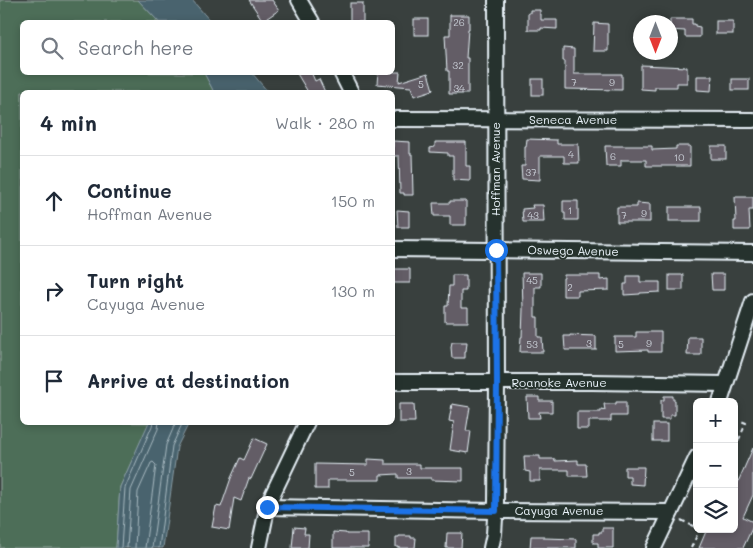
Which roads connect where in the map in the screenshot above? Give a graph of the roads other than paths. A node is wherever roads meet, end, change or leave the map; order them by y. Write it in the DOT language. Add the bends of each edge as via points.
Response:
graph roads {
  1 [pos="299,0"];
  2 [pos="496,0"];
  3 [pos="311,20"];
  4 [pos="342,75"];
  5 [pos="350,90"];
  6 [pos="395,119"];
  7 [pos="496,119"];
  8 [pos="753,120"];
  9 [pos="395,249"];
  10 [pos="496,250"];
  11 [pos="753,253"];
  12 [pos="753,301"];
  13 [pos="395,382"];
  14 [pos="497,383"];
  15 [pos="725,384"];
  16 [pos="721,398"];
  17 [pos="306,425"];
  18 [pos="693,465"];
  19 [pos="267,507"];
  20 [pos="496,511"];
  21 [pos="670,514"];
  22 [pos="259,548"];
  23 [pos="491,548"];
  24 [pos="654,548"];
  1 -- 3 [label="street"];
  2 -- 7 [label="street, Hoffman Avenue"];
  4 -- 5 [label="street"];
  6 -- 7 [label="street, Seneca Avenue"];
  7 -- 8 [label="street, Seneca Avenue"];
  7 -- 10 [label="street, Hoffman Avenue"];
  9 -- 10 [label="street, Oswego Avenue"];
  10 -- 11 [label="street, Oswego Avenue"];
  10 -- 14 [label="street, Hoffman Avenue"];
  12 -- 15 [label="street"];
  13 -- 14 [label="street, Roanoke Avenue"];
  14 -- 15 [label="street, Roanoke Avenue"];
  14 -- 20 [label="street, Hoffman Avenue"];
  15 -- 16 [label="street"];
  17 -- 19 [label="street"];
  18 -- 21 [label="street"];
  19 -- 20 [label="street, Cayuga Avenue"];
  19 -- 22 [label="street"];
  20 -- 21 [label="street, Cayuga Avenue"];
  20 -- 23 [label="street, Hoffman Avenue"];
  21 -- 24 [label="street"];
}
